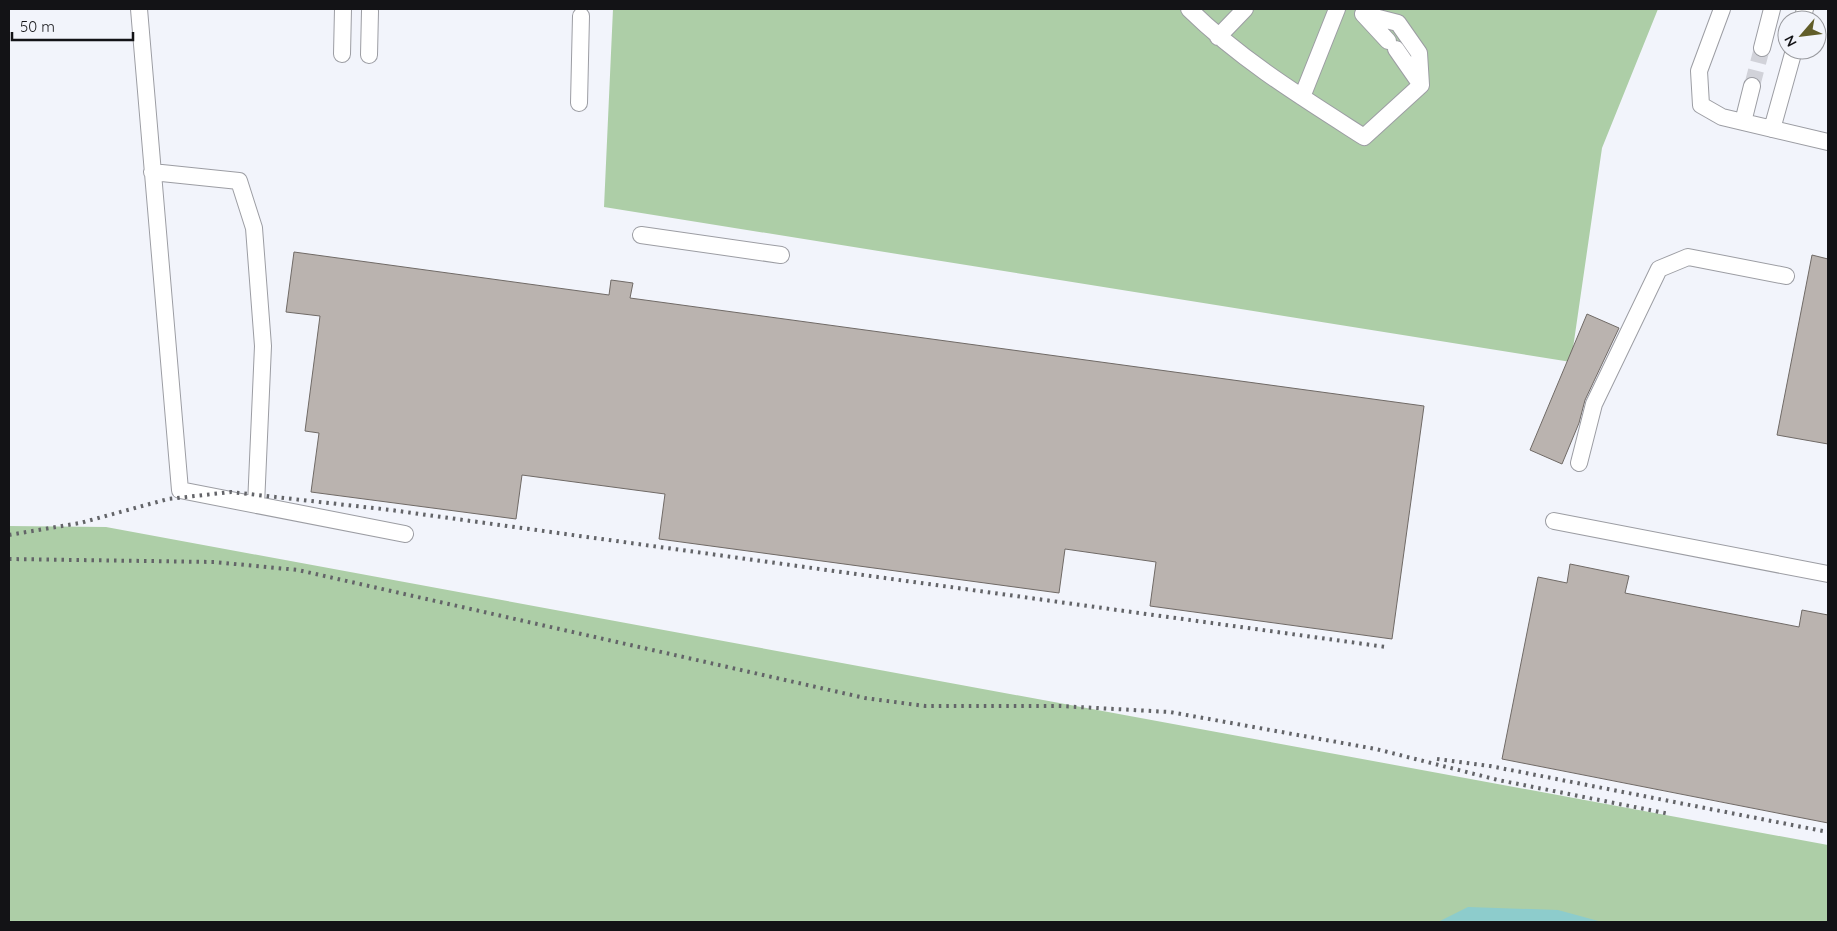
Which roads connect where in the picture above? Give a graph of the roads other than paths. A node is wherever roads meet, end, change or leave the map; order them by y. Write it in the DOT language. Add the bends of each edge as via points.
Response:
graph roads {
  1 [pos="139,9"];
  2 [pos="343,9"];
  3 [pos="1189,9"];
  4 [pos="1244,9"];
  5 [pos="1338,9"];
  6 [pos="1722,9"];
  7 [pos="1772,9"];
  8 [pos="370,11"];
  9 [pos="1360,11"];
  10 [pos="581,16"];
  11 [pos="1218,38"];
  12 [pos="1762,48"];
  13 [pos="342,54"];
  14 [pos="369,55"];
  15 [pos="1791,60"];
  16 [pos="1421,85"];
  17 [pos="1752,86"];
  18 [pos="1302,97"];
  19 [pos="579,104"];
  20 [pos="1744,122"];
  21 [pos="1772,129"];
  22 [pos="1828,142"];
  23 [pos="152,172"];
  24 [pos="641,235"];
  25 [pos="781,255"];
  26 [pos="1786,276"];
  27 [pos="1579,462"];
  28 [pos="256,505"];
  29 [pos="1554,521"];
  30 [pos="405,534"];
  31 [pos="1828,574"];
  1 -- 23 [label="lane"];
  2 -- 13 [label="lane"];
  3 -- 11 [label="lane"];
  4 -- 11 [label="lane"];
  5 -- 18 [label="lane"];
  6 -- 20 [label="lane" via="1699,71 1701,105 1722,116"];
  7 -- 12 [label="lane"];
  8 -- 14 [label="lane"];
  9 -- 16 [label="lane" via="1392,45"];
  9 -- 16 [label="lane" via="1398,23 1419,53"];
  10 -- 19 [label="lane"];
  11 -- 18 [label="lane"];
  15 -- 21 [label="lane"];
  16 -- 18 [label="lane" via="1364,137"];
  17 -- 20 [label="lane"];
  20 -- 21 [label="lane"];
  21 -- 22 [label="lane"];
  23 -- 28 [label="lane" via="180,490"];
  23 -- 28 [label="lane" via="239,182 254,228 264,346"];
  24 -- 25 [label="lane"];
  26 -- 27 [label="lane" via="1688,256 1659,269 1594,404"];
  28 -- 30 [label="lane"];
  29 -- 31 [label="lane"];
}
